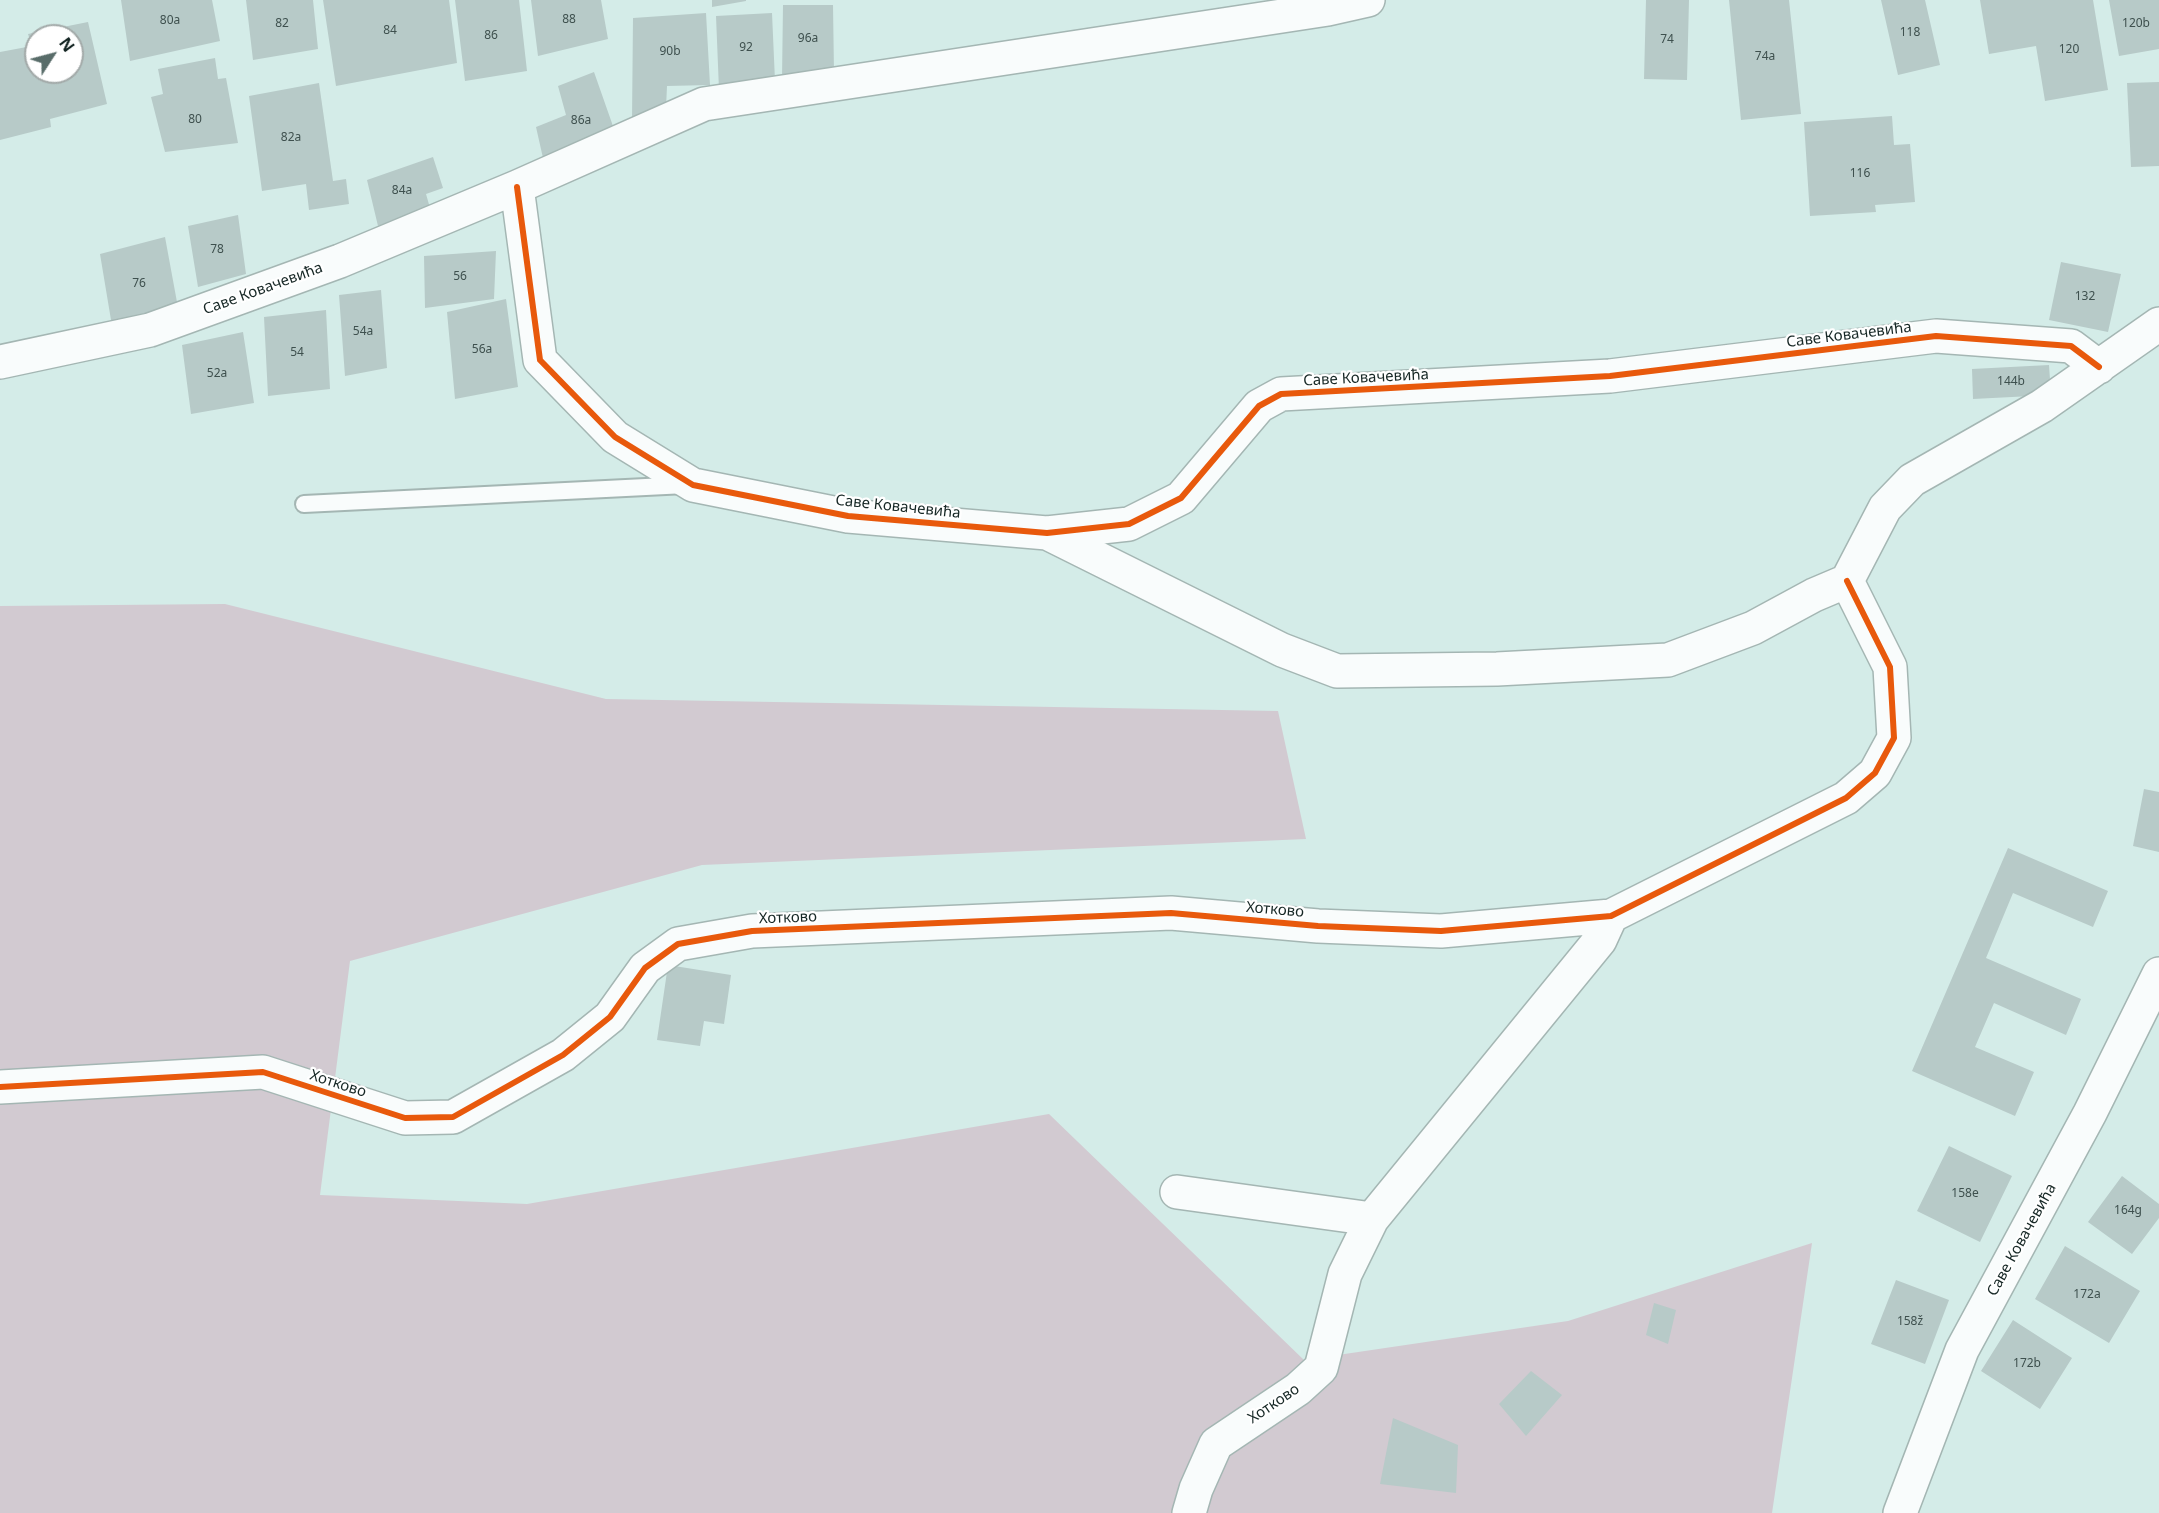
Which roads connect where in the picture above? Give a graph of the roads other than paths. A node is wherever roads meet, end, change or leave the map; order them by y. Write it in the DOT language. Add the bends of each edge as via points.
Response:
graph roads {
  1 [pos="1368,0"];
  2 [pos="517,187"];
  3 [pos="2159,324"];
  4 [pos="0,362"];
  5 [pos="2098,367"];
  6 [pos="693,484"];
  7 [pos="304,504"];
  8 [pos="1047,533"];
  9 [pos="1847,581"];
  10 [pos="1611,916"];
  11 [pos="2159,974"];
  12 [pos="0,1087"];
  13 [pos="1177,1192"];
  14 [pos="1372,1220"];
  15 [pos="1189,1513"];
  16 [pos="1900,1513"];
  1 -- 2 [label="street, Саве Ковачевића" via="704,104"];
  2 -- 4 [label="street, Саве Ковачевића" via="340,261 150,330"];
  2 -- 6 [label="street, Саве Ковачевића" via="540,360 615,437"];
  3 -- 5 [label="street"];
  5 -- 8 [label="street, Саве Ковачевића" via="2071,346 1936,336 1610,376 1281,394 1259,406 1181,498 1129,524"];
  5 -- 9 [label="street" via="2042,406 1912,480 1885,508"];
  6 -- 7 [label="lane, Саве Ковачевића"];
  6 -- 8 [label="street, Саве Ковачевића" via="848,516"];
  8 -- 9 [label="street, Саве Ковачевића" via="1282,650 1337,671 1497,669 1668,660 1754,628"];
  9 -- 10 [label="street" via="1890,667 1894,738 1875,772 1846,798"];
  10 -- 12 [label="street, Хотково" via="1441,931 1318,926 1171,913 764,931 678,944 645,968 610,1017 563,1055 453,1117 405,1118 263,1072"];
  10 -- 14 [label="street, Хотково" via="1600,940"];
  11 -- 16 [label="street, Саве Ковачевића" via="2090,1113 1962,1350"];
  13 -- 14 [label="street"];
  14 -- 15 [label="street, Хотково" via="1345,1274 1321,1368 1298,1389 1216,1443"];
}
